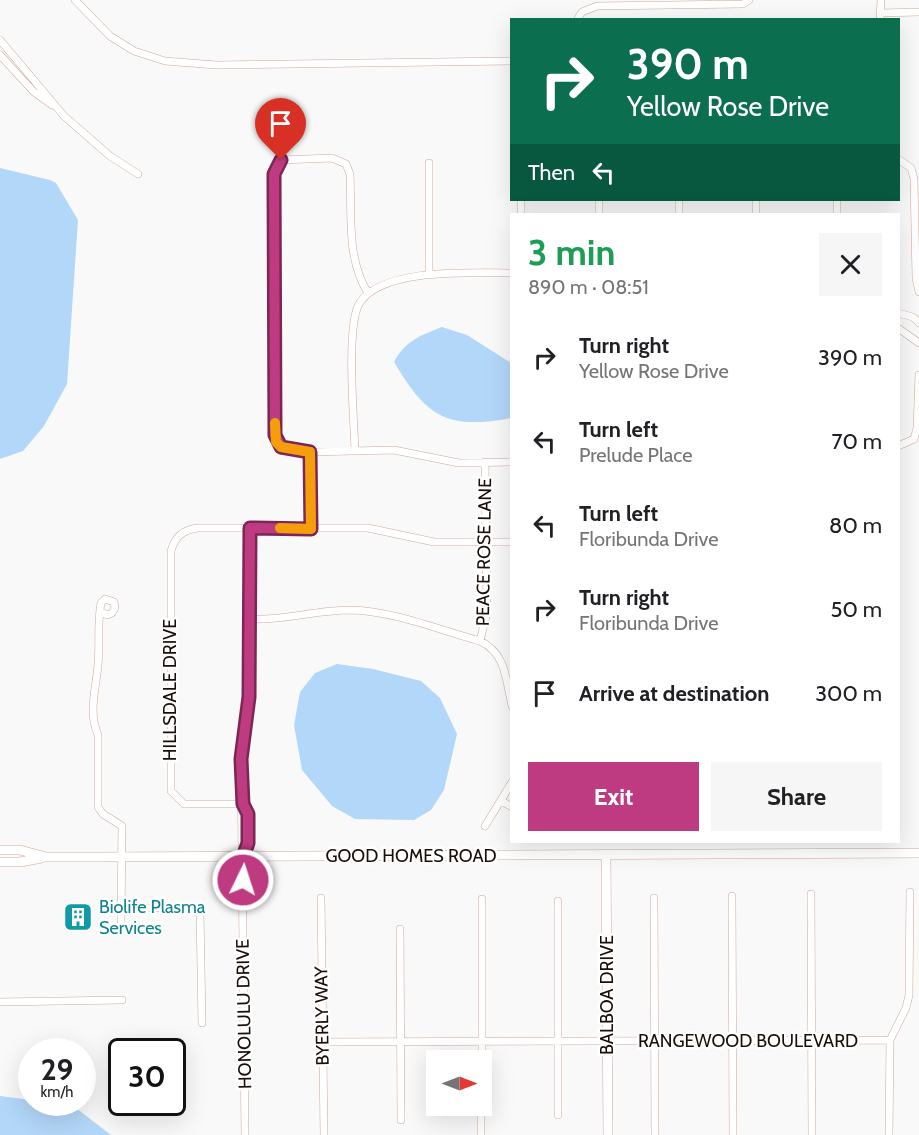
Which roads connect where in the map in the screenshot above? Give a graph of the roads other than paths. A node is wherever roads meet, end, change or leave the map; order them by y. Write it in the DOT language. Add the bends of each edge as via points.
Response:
graph roads {
  1 [pos="75,0"];
  2 [pos="750,0"];
  3 [pos="881,0"];
  4 [pos="919,12"];
  5 [pos="881,16"];
  6 [pos="578,18"];
  7 [pos="0,40"];
  8 [pos="0,56"];
  9 [pos="510,61"];
  10 [pos="54,105"];
  11 [pos="900,160"];
  12 [pos="429,163"];
  13 [pos="138,174"];
  14 [pos="510,273"];
  15 [pos="429,274"];
  16 [pos="919,292"];
  17 [pos="368,293"];
  18 [pos="900,314"];
  19 [pos="919,323"];
  20 [pos="900,329"];
  21 [pos="919,343"];
  22 [pos="919,375"];
  23 [pos="900,445"];
  24 [pos="355,451"];
  25 [pos="310,452"];
  26 [pos="485,462"];
  27 [pos="510,462"];
  28 [pos="250,528"];
  29 [pos="311,529"];
  30 [pos="486,542"];
  31 [pos="510,542"];
  32 [pos="101,612"];
  33 [pos="249,619"];
  34 [pos="480,641"];
  35 [pos="510,698"];
  36 [pos="510,786"];
  37 [pos="502,801"];
  38 [pos="243,804"];
  39 [pos="510,806"];
  40 [pos="485,826"];
  41 [pos="0,850"];
  42 [pos="919,853"];
  43 [pos="606,855"];
  44 [pos="46,857"];
  45 [pos="122,857"];
  46 [pos="243,857"];
  47 [pos="0,862"];
  48 [pos="910,892"];
  49 [pos="811,894"];
  50 [pos="732,896"];
  51 [pos="321,898"];
  52 [pos="654,898"];
  53 [pos="482,899"];
  54 [pos="558,901"];
  55 [pos="122,908"];
  56 [pos="121,924"];
  57 [pos="400,929"];
  58 [pos="122,1000"];
  59 [pos="0,1002"];
  60 [pos="202,1023"];
  61 [pos="890,1040"];
  62 [pos="401,1041"];
  63 [pos="560,1041"];
  64 [pos="608,1041"];
  65 [pos="655,1041"];
  66 [pos="733,1041"];
  67 [pos="812,1041"];
  68 [pos="322,1042"];
  69 [pos="482,1042"];
  70 [pos="482,1050"];
  71 [pos="558,1115"];
  72 [pos="481,1116"];
  73 [pos="401,1120"];
  74 [pos="245,1135"];
  75 [pos="324,1135"];
  76 [pos="481,1135"];
  77 [pos="608,1135"];
  78 [pos="655,1135"];
  79 [pos="733,1135"];
  80 [pos="812,1135"];
  81 [pos="890,1135"];
  1 -- 9 [label="street" via="110,36 159,60 216,65"];
  2 -- 6 [label="street" via="597,6 582,12"];
  3 -- 5 [label="street"];
  4 -- 5 [label="street"];
  7 -- 10 [label="street"];
  8 -- 10 [label="street" via="34,92"];
  10 -- 13 [label="street" via="110,156"];
  11 -- 16 [label="street" via="911,168 914,179"];
  12 -- 15 [label="street"];
  14 -- 15 [label="street"];
  15 -- 17 [label="street"];
  17 -- 24 [label="street" via="359,305 353,335"];
  17 -- 25 [label="street" via="353,259 350,174 346,165 332,158 281,160 274,174 275,435 281,447"];
  18 -- 19 [label="street"];
  20 -- 21 [label="street"];
  22 -- 23 [label="street" via="917,428 914,439"];
  24 -- 25 [label="street"];
  24 -- 26 [label="street" via="394,450 459,463"];
  25 -- 29 [label="street"];
  26 -- 27 [label="street"];
  26 -- 30 [label="street, PEACE ROSE LANE"];
  28 -- 29 [label="street"];
  28 -- 33 [label="street, HONOLULU DRIVE"];
  28 -- 38 [label="street, HILLSDALE DRIVE" via="198,528 180,534 171,551 171,791 184,804"];
  29 -- 30 [label="street" via="368,528 434,542"];
  30 -- 31 [label="street"];
  30 -- 34 [label="street, PEACE ROSE LANE" via="486,612"];
  32 -- 45 [label="street" via="93,691 98,735 98,807 122,826"];
  33 -- 34 [label="street" via="350,610"];
  33 -- 38 [label="street, HONOLULU DRIVE" via="249,697 241,759"];
  34 -- 35 [label="street" via="499,654"];
  36 -- 37 [label="street"];
  37 -- 39 [label="street"];
  37 -- 40 [label="street"];
  38 -- 46 [label="street, HONOLULU DRIVE" via="248,814 248,843"];
  41 -- 44 [label="street, GOOD HOMES ROAD" via="20,850"];
  42 -- 43 [label="street, GOOD HOMES ROAD"];
  43 -- 46 [label="street, GOOD HOMES ROAD"];
  43 -- 64 [label="street, BALBOA DRIVE"];
  44 -- 45 [label="street, GOOD HOMES ROAD"];
  44 -- 47 [label="street, GOOD HOMES ROAD"];
  45 -- 46 [label="street, GOOD HOMES ROAD"];
  45 -- 55 [label="street"];
  46 -- 74 [label="street, HONOLULU DRIVE"];
  48 -- 61 [label="street" via="909,995"];
  49 -- 67 [label="street"];
  50 -- 66 [label="street"];
  51 -- 68 [label="street, BYERLY WAY"];
  52 -- 65 [label="street"];
  53 -- 69 [label="street"];
  54 -- 63 [label="street"];
  55 -- 56 [label="street"];
  55 -- 60 [label="street" via="190,908 200,914"];
  57 -- 62 [label="street"];
  58 -- 59 [label="street"];
  61 -- 67 [label="street, RANGEWOOD BOULEVARD"];
  61 -- 81 [label="street"];
  62 -- 68 [label="street, RANGEWOOD BOULEVARD"];
  62 -- 69 [label="street, RANGEWOOD BOULEVARD"];
  62 -- 73 [label="street"];
  63 -- 64 [label="street, RANGEWOOD BOULEVARD"];
  63 -- 69 [label="street, RANGEWOOD BOULEVARD"];
  63 -- 71 [label="street"];
  64 -- 65 [label="street, RANGEWOOD BOULEVARD"];
  64 -- 77 [label="street, BALBOA DRIVE"];
  65 -- 66 [label="street, RANGEWOOD BOULEVARD"];
  65 -- 78 [label="street"];
  66 -- 67 [label="street, RANGEWOOD BOULEVARD"];
  66 -- 79 [label="street"];
  67 -- 80 [label="street"];
  68 -- 75 [label="street, BYERLY WAY"];
  69 -- 70 [label="street"];
  72 -- 76 [label="street"];
}
